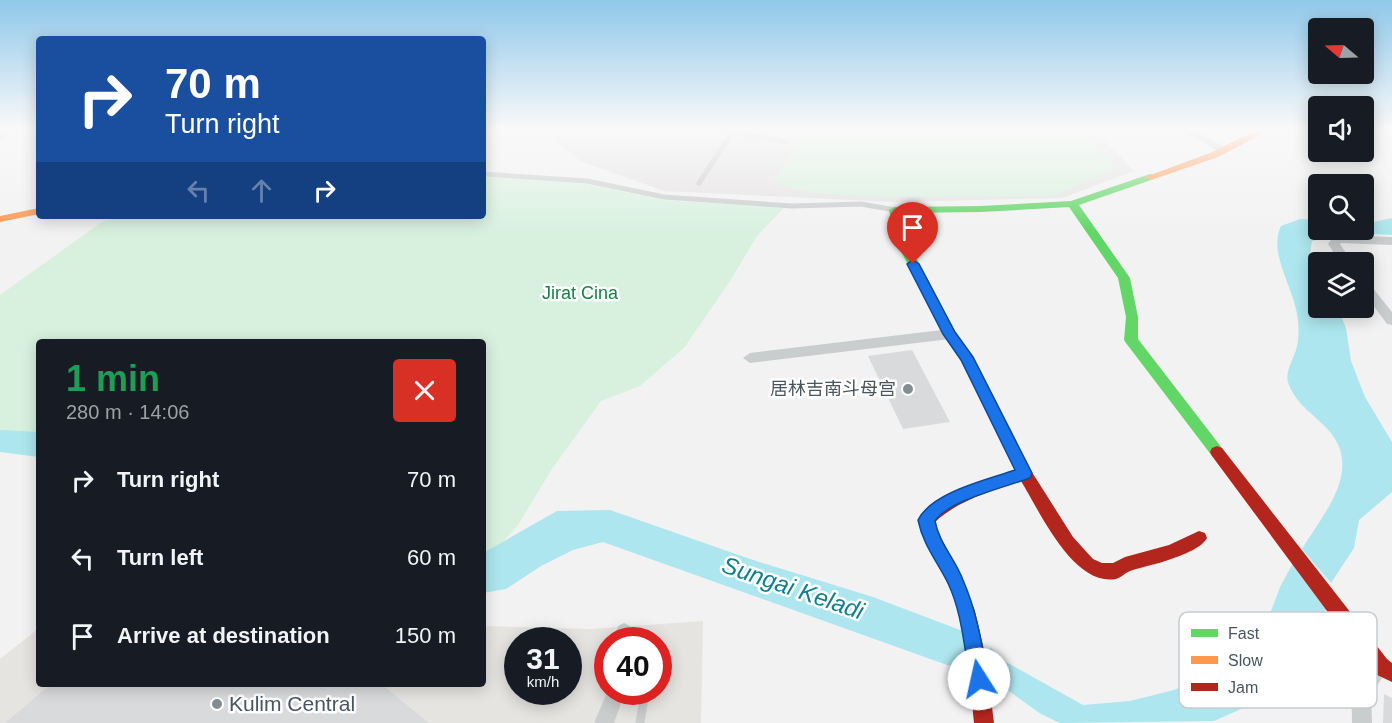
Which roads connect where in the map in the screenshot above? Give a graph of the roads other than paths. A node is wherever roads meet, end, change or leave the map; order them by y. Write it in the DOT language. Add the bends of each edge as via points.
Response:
graph roads {
  1 [pos="712,164"];
  2 [pos="1185,164"];
  3 [pos="486,174"];
  4 [pos="699,183"];
  5 [pos="1072,204"];
  6 [pos="895,210"];
  7 [pos="36,212"];
  8 [pos="0,219"];
  9 [pos="1392,240"];
  10 [pos="1339,252"];
  11 [pos="1374,298"];
  12 [pos="1392,321"];
  13 [pos="950,334"];
  14 [pos="750,358"];
  15 [pos="1025,473"];
  16 [pos="1199,538"];
  17 [pos="1339,612"];
  18 [pos="612,705"];
  19 [pos="644,705"];
  20 [pos="643,722"];
  21 [pos="604,723"];
  22 [pos="984,723"];
  1 -- 4 [label="lane"];
  2 -- 5 [label="street"];
  3 -- 6 [label="lane" via="587,181 664,197 792,206 861,204"];
  5 -- 6 [label="street"];
  5 -- 17 [label="street" via="1124,279 1132,317 1131,340"];
  6 -- 13 [label="street" via="904,246"];
  7 -- 8 [label="street"];
  9 -- 10 [label="street" via="1338,239 1334,244"];
  11 -- 12 [label="street"];
  13 -- 14 [label="street"];
  13 -- 15 [label="street" via="966,357"];
  15 -- 16 [label="street" via="1067,542 1087,564 1101,571 1115,572"];
  15 -- 22 [label="street" via="950,501 933,510 926,520 927,530 954,578 969,623"];
  18 -- 21 [label="street"];
  19 -- 20 [label="lane"];
}
